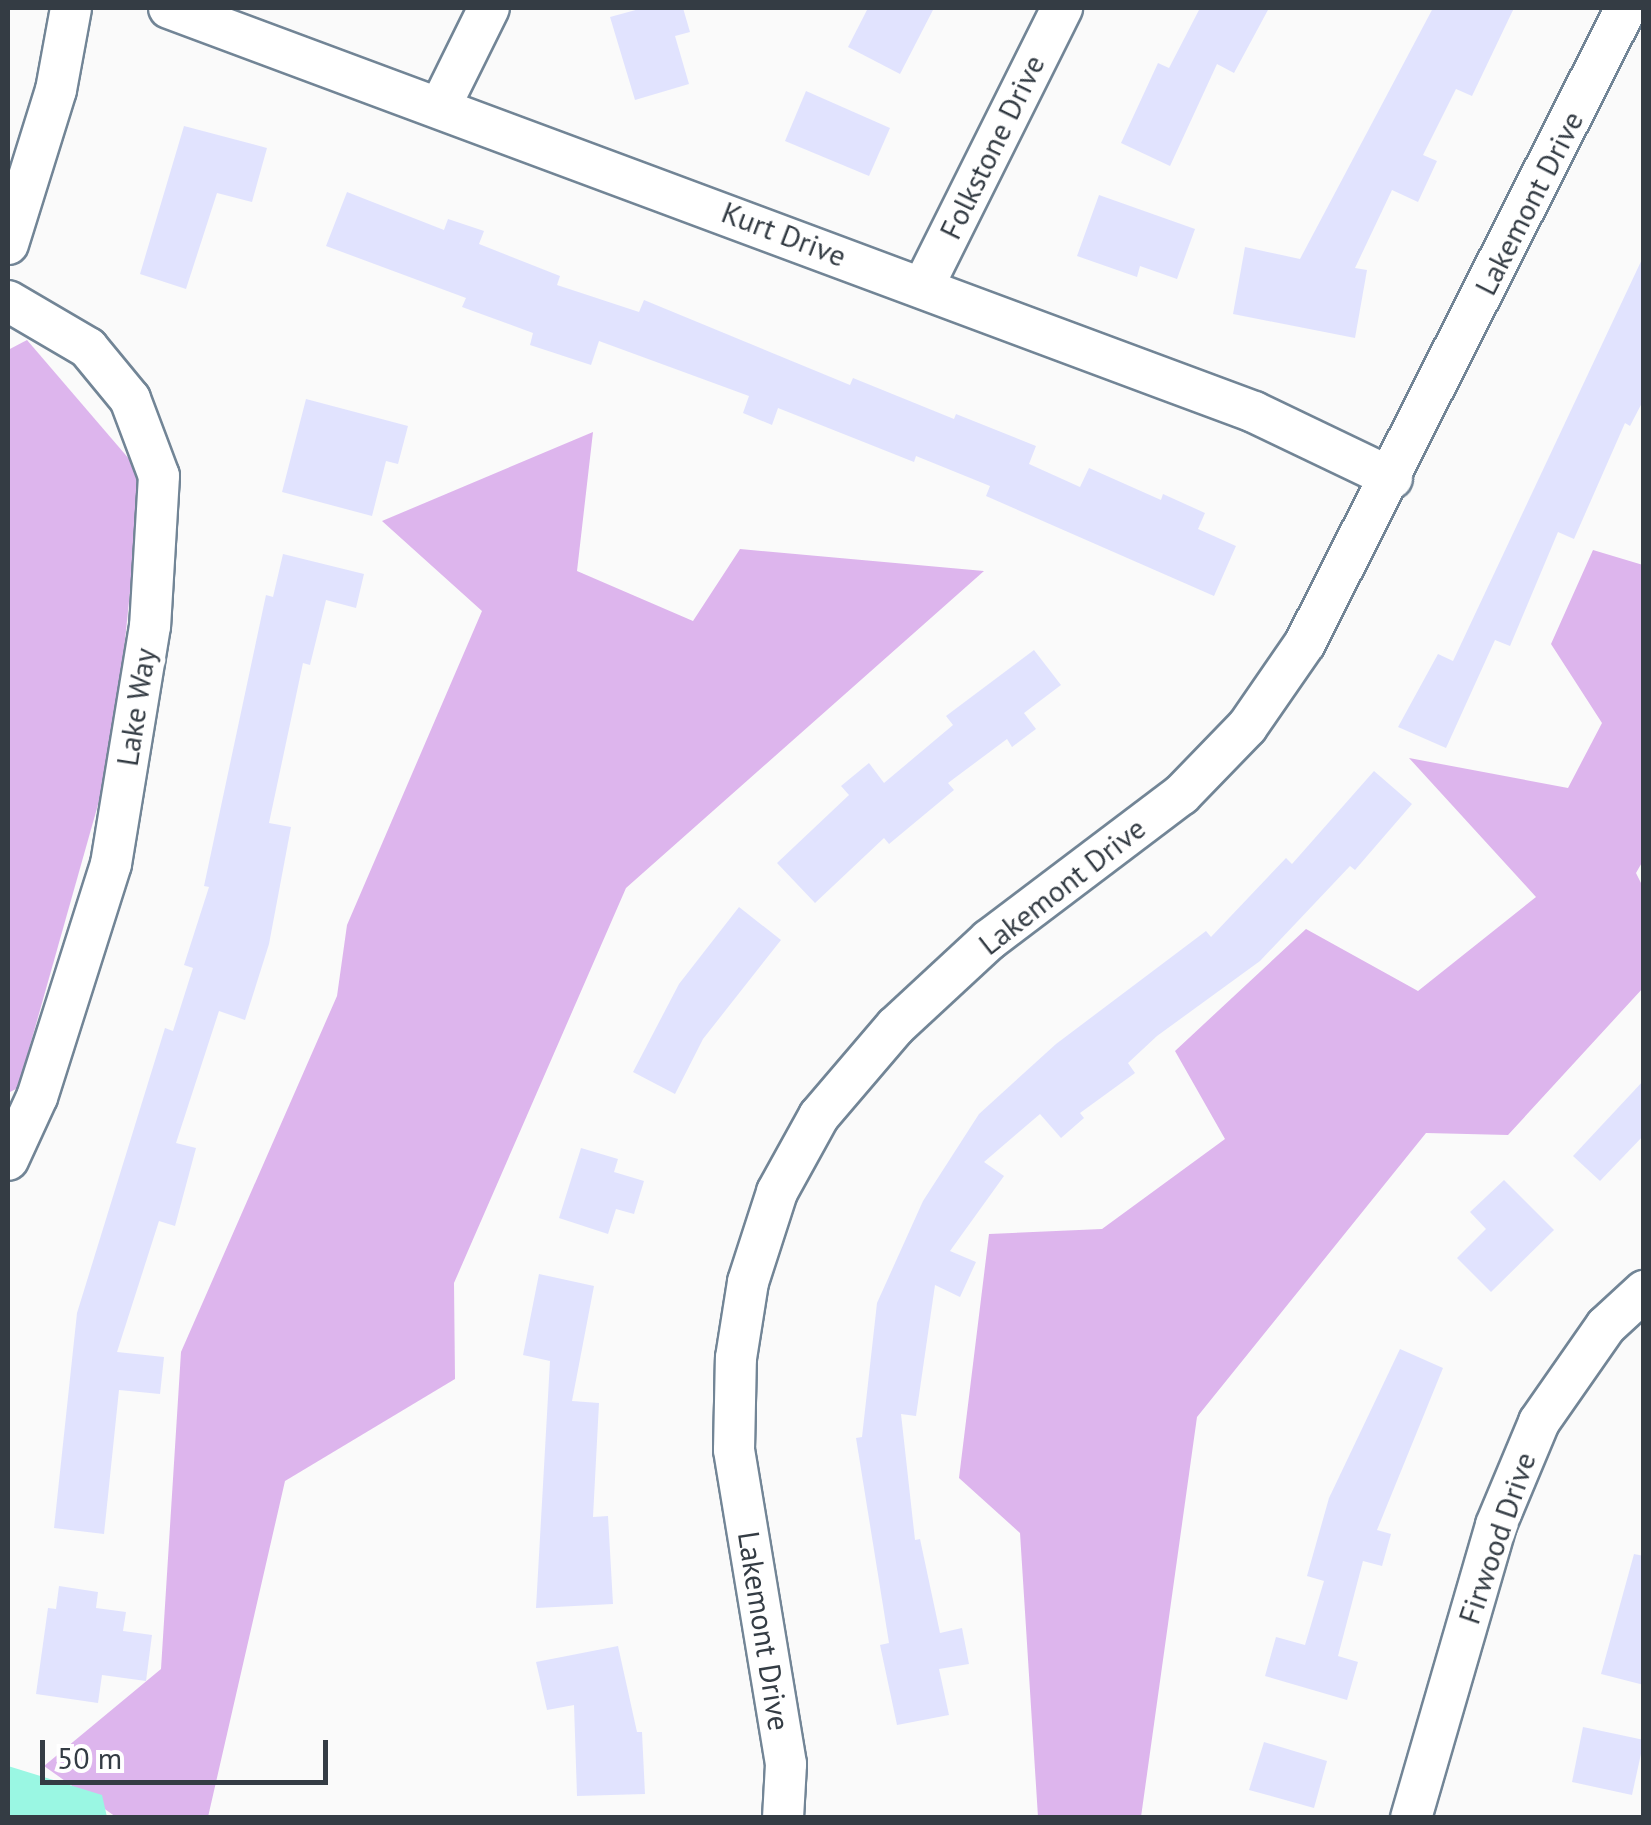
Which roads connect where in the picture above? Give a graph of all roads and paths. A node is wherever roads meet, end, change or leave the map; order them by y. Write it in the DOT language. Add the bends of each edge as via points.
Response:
graph roads {
  1 [pos="71,8"];
  2 [pos="169,8"];
  3 [pos="490,8"];
  4 [pos="1062,8"];
  5 [pos="1626,8"];
  6 [pos="440,105"];
  7 [pos="8,244"];
  8 [pos="923,286"];
  9 [pos="8,301"];
  10 [pos="1392,478"];
  11 [pos="8,1160"];
  12 [pos="1644,1291"];
  13 [pos="783,1818"];
  14 [pos="1410,1818"];
  1 -- 7 [label="street" via="56,90"];
  2 -- 6 [label="street, Kurt Drive"];
  3 -- 6 [label="street"];
  4 -- 8 [label="street, Folkstone Drive"];
  5 -- 10 [label="street, Lakemont Drive"];
  6 -- 8 [label="street, Kurt Drive"];
  8 -- 10 [label="street, Kurt Drive" via="1321,439"];
  9 -- 11 [label="street, Lake Way" via="88,348 130,399 159,476 150,626 110,864 36,1097"];
  10 -- 13 [label="street, Lakemont Drive" via="1305,644 1247,727 1181,795 989,940 896,1026 819,1116 778,1192 748,1282 736,1358 734,1450 786,1764"];
  12 -- 14 [label="street, Firwood Drive" via="1606,1326 1539,1422 1496,1525"];
}
